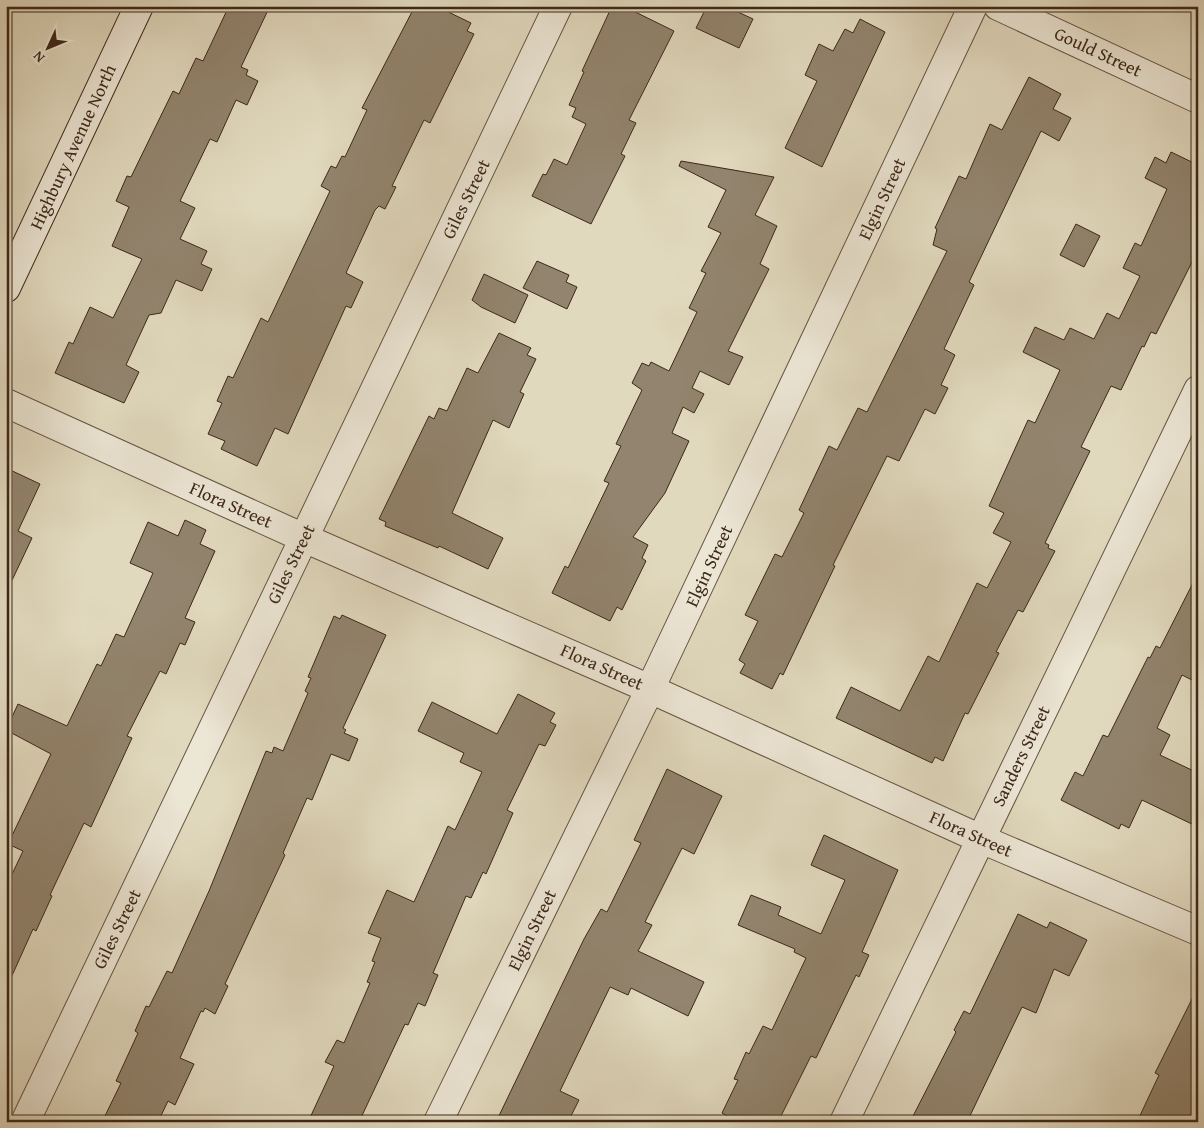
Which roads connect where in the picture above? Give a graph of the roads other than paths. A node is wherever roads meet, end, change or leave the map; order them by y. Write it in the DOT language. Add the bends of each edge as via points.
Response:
graph roads {
  1 [pos="139,6"];
  2 [pos="558,6"];
  3 [pos="973,6"];
  4 [pos="998,6"];
  5 [pos="1198,99"];
  6 [pos="6,288"];
  7 [pos="1198,390"];
  8 [pos="6,403"];
  9 [pos="304,538"];
  10 [pos="650,689"];
  11 [pos="982,839"];
  12 [pos="1198,931"];
  13 [pos="24,1122"];
  14 [pos="438,1122"];
  15 [pos="844,1122"];
  1 -- 6 [label="street, Highbury Avenue North"];
  2 -- 9 [label="street, Giles Street"];
  3 -- 10 [label="street, Elgin Street"];
  4 -- 5 [label="street, Gould Street"];
  7 -- 11 [label="street, Sanders Street"];
  8 -- 9 [label="street, Flora Street"];
  9 -- 10 [label="street, Flora Street"];
  9 -- 13 [label="street, Giles Street"];
  10 -- 11 [label="street, Flora Street"];
  10 -- 14 [label="street, Elgin Street"];
  11 -- 12 [label="street, Flora Street"];
  11 -- 15 [label="street, Sanders Street"];
}
